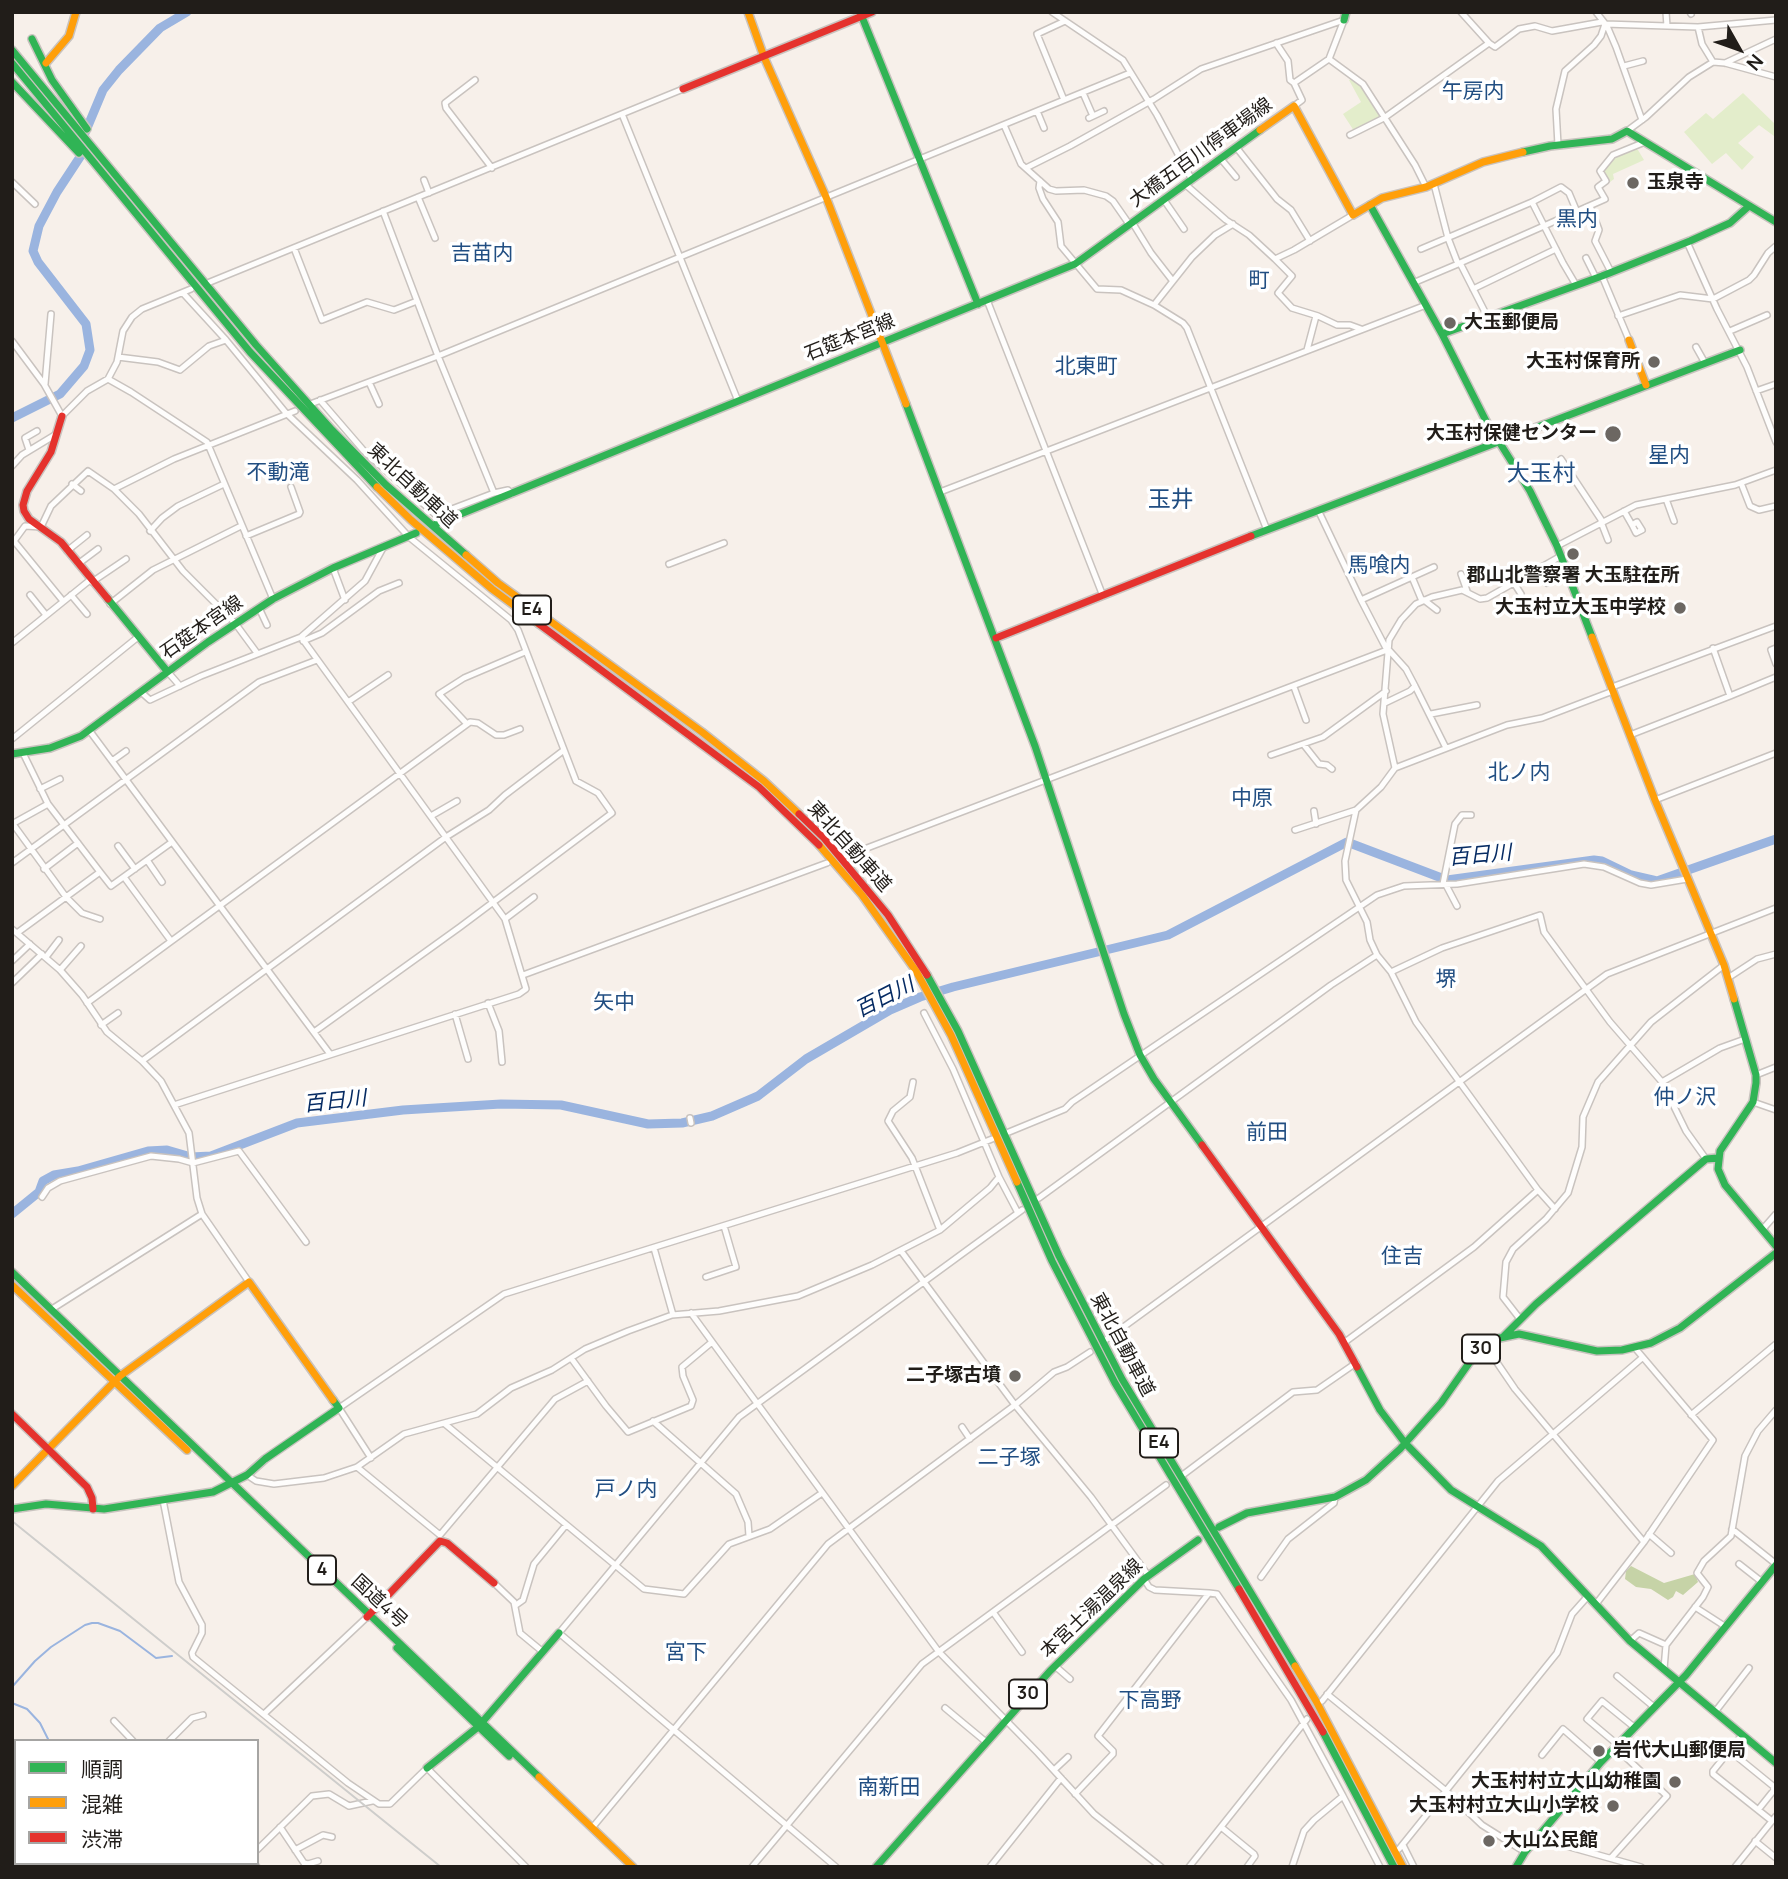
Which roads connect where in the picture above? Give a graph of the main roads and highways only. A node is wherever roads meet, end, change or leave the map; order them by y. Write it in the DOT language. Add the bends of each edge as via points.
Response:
graph roads {
  1 [pos="76,12"];
  2 [pos="748,12"];
  3 [pos="872,12"];
  4 [pos="861,14"];
  5 [pos="32,39"];
  6 [pos="12,50"];
  7 [pos="765,57"];
  8 [pos="12,63"];
  9 [pos="47,63"];
  10 [pos="13,88"];
  11 [pos="683,89"];
  12 [pos="79,123"];
  13 [pos="71,139"];
  14 [pos="1370,205"];
  15 [pos="1749,206"];
  16 [pos="141,212"];
  17 [pos="1776,222"];
  18 [pos="978,304"];
  19 [pos="1442,334"];
  20 [pos="1629,340"];
  21 [pos="882,341"];
  22 [pos="1740,349"];
  23 [pos="1646,386"];
  24 [pos="62,416"];
  25 [pos="1498,443"];
  26 [pos="436,524"];
  27 [pos="412,535"];
  28 [pos="996,638"];
  29 [pos="167,671"];
  30 [pos="18,753"];
  31 [pos="940,1005"];
  32 [pos="1718,1158"];
  33 [pos="1776,1246"];
  34 [pos="1776,1253"];
  35 [pos="12,1272"];
  36 [pos="12,1285"];
  37 [pos="1504,1336"];
  38 [pos="118,1378"];
  39 [pos="12,1414"];
  40 [pos="1405,1443"];
  41 [pos="48,1449"];
  42 [pos="229,1485"];
  43 [pos="12,1486"];
  44 [pos="12,1509"];
  45 [pos="93,1509"];
  46 [pos="1219,1527"];
  47 [pos="1198,1540"];
  48 [pos="1776,1564"];
  49 [pos="494,1583"];
  50 [pos="367,1616"];
  51 [pos="559,1633"];
  52 [pos="1679,1683"];
  53 [pos="480,1724"];
  54 [pos="1776,1763"];
  55 [pos="427,1768"];
  56 [pos="627,1867"];
  57 [pos="633,1867"];
  58 [pos="876,1867"];
  59 [pos="1394,1867"];
  60 [pos="1403,1867"];
  61 [pos="1516,1867"];
  1 -- 9 [label="main road" via="69,36"];
  2 -- 7 [label="main road"];
  3 -- 4 [label="main road"];
  4 -- 7 [label="main road"];
  4 -- 18 [label="main road"];
  5 -- 12 [label="main road"];
  6 -- 12 [label="main road"];
  7 -- 11 [label="main road"];
  7 -- 21 [label="main road"];
  8 -- 13 [label="main road, 東北自動車道 / E4"];
  10 -- 13 [label="main road"];
  12 -- 16 [label="main road"];
  13 -- 16 [label="main road, 東北自動車道 / E4"];
  14 -- 15 [label="main road" via="1430,186 1470,166 1558,145 1612,139 1627,131"];
  14 -- 18 [label="main road, 大橋五百川停車場線" via="1353,215 1294,106 1075,264"];
  14 -- 19 [label="main road"];
  15 -- 17 [label="main road"];
  15 -- 19 [label="main road" via="1730,223 1687,242"];
  16 -- 31 [label="main road, 東北自動車道 / E4" via="298,393 417,514 498,583 702,732 791,805 874,898"];
  18 -- 21 [label="main road, 石筵本宮線"];
  19 -- 25 [label="main road"];
  20 -- 23 [label="main road"];
  21 -- 26 [label="main road, 石筵本宮線"];
  21 -- 28 [label="main road"];
  22 -- 23 [label="main road"];
  23 -- 25 [label="main road"];
  24 -- 29 [label="main road" via="51,452 23,505 29,519 67,551"];
  25 -- 28 [label="main road"];
  25 -- 32 [label="main road" via="1530,491 1557,546 1724,965 1756,1075 1753,1102"];
  27 -- 29 [label="main road, 石筵本宮線" via="273,599"];
  28 -- 40 [label="main road" via="1140,1055 1345,1342 1380,1410"];
  29 -- 30 [label="main road, 石筵本宮線" via="89,730 63,744"];
  31 -- 59 [label="main road, 東北自動車道 / E4" via="1057,1271 1103,1362 1310,1708"];
  31 -- 60 [label="main road, 東北自動車道 / E4" via="982,1082 1098,1335 1316,1701"];
  32 -- 33 [label="main road" via="1724,1185"];
  32 -- 37 [label="main road" via="1706,1159"];
  34 -- 37 [label="main road, 30" via="1680,1328 1651,1343 1597,1350 1532,1336"];
  35 -- 38 [label="main road, 国道4号 / 4"];
  36 -- 38 [label="main road, 国道4号 / 4"];
  37 -- 40 [label="main road, 30" via="1474,1356"];
  38 -- 41 [label="main road"];
  38 -- 42 [label="main road, 国道4号 / 4"];
  38 -- 42 [label="main road" via="250,1282 339,1408"];
  39 -- 41 [label="main road"];
  40 -- 46 [label="main road, 30" via="1366,1480 1335,1497 1247,1513"];
  40 -- 52 [label="main road" via="1451,1490 1541,1546 1630,1642"];
  41 -- 43 [label="main road"];
  41 -- 45 [label="main road" via="86,1487"];
  42 -- 45 [label="main road" via="213,1492"];
  42 -- 50 [label="main road, 国道4号 / 4"];
  44 -- 45 [label="main road" via="46,1504"];
  47 -- 58 [label="main road, 本宮土湯温泉線 / 30" via="1146,1577 1055,1665"];
  48 -- 52 [label="main road"];
  49 -- 50 [label="main road" via="440,1538"];
  50 -- 53 [label="main road, 国道4号 / 4"];
  51 -- 53 [label="main road"];
  52 -- 54 [label="main road"];
  52 -- 61 [label="main road" via="1601,1762"];
  53 -- 55 [label="main road"];
  53 -- 56 [label="main road, 国道4号 / 4"];
  53 -- 57 [label="main road, 国道4号 / 4"];
}
